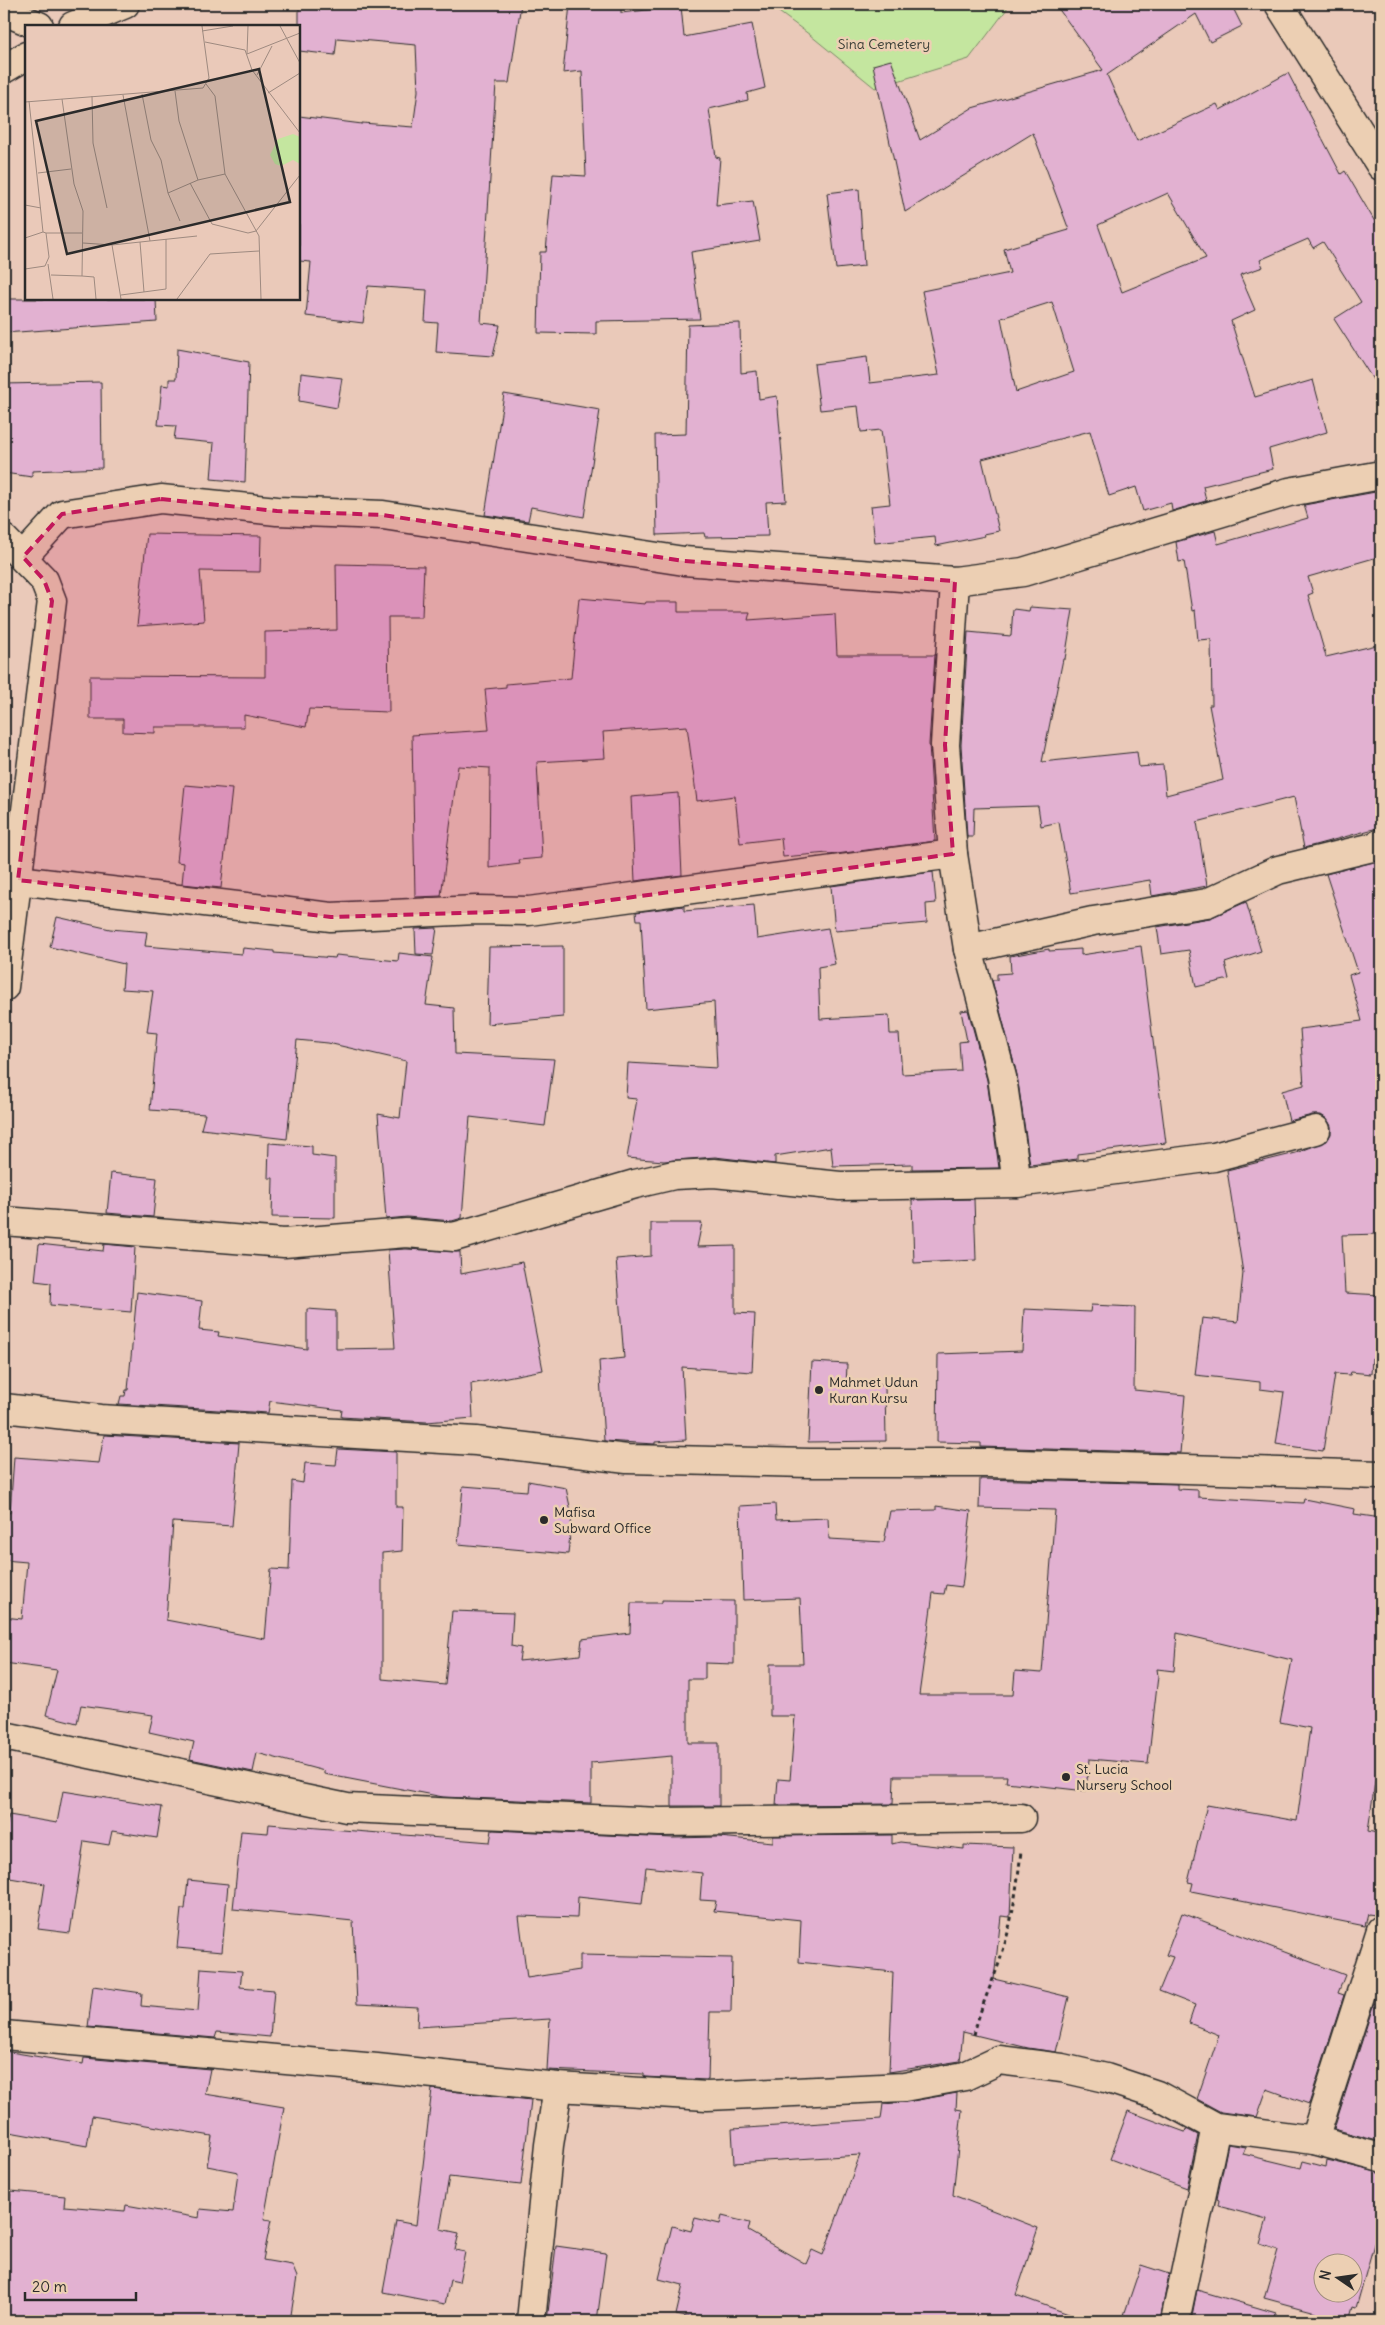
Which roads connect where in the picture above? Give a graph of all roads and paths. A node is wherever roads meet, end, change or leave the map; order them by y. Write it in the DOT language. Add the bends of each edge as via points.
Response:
graph roads {
  1 [pos="125,4"];
  2 [pos="1279,4"];
  3 [pos="4,11"];
  4 [pos="37,25"];
  5 [pos="74,25"];
  6 [pos="25,57"];
  7 [pos="4,69"];
  8 [pos="1381,166"];
  9 [pos="1381,475"];
  10 [pos="13,548"];
  11 [pos="955,581"];
  12 [pos="1381,843"];
  13 [pos="953,854"];
  14 [pos="18,880"];
  15 [pos="968,949"];
  16 [pos="4,987"];
  17 [pos="1316,1130"];
  18 [pos="1017,1183"];
  19 [pos="4,1221"];
  20 [pos="4,1408"];
  21 [pos="1381,1475"];
  22 [pos="4,1736"];
  23 [pos="1022,1818"];
  24 [pos="1381,1930"];
  25 [pos="4,2035"];
  26 [pos="965,2076"];
  27 [pos="558,2087"];
  28 [pos="1216,2127"];
  29 [pos="1314,2140"];
  30 [pos="1381,2158"];
  31 [pos="531,2321"];
  32 [pos="1175,2321"];
  1 -- 5 [label="street"];
  2 -- 8 [label="street"];
  3 -- 4 [label="street"];
  6 -- 7 [label="street"];
  9 -- 11 [label="street" via="1289,492 1023,572"];
  10 -- 11 [label="street" via="62,514 160,499 277,511 383,515 684,561"];
  10 -- 14 [label="street" via="44,580 52,601"];
  11 -- 13 [label="street" via="945,745"];
  12 -- 15 [label="street" via="1278,870 1207,903 1093,921"];
  13 -- 14 [label="street" via="528,911 476,910 331,917"];
  13 -- 15 [label="street"];
  14 -- 16 [label="street"];
  15 -- 18 [label="street" via="1002,1077"];
  17 -- 18 [label="street" via="1214,1157"];
  18 -- 19 [label="street" via="840,1186 714,1173 674,1175 454,1237 406,1233 284,1243"];
  20 -- 21 [label="street" via="100,1419 476,1441 627,1459 989,1463"];
  22 -- 23 [label="street" via="347,1808 660,1822"];
  23 -- 26 [label="path" via="1014,1906 1000,1960 980,2008"];
  24 -- 29 [label="street"];
  25 -- 27 [label="street"];
  26 -- 27 [label="street" via="904,2087 707,2096"];
  26 -- 28 [label="street" via="999,2060 1062,2068 1158,2095"];
  27 -- 31 [label="street"];
  28 -- 29 [label="street"];
  28 -- 32 [label="street"];
  29 -- 30 [label="street"];
}
